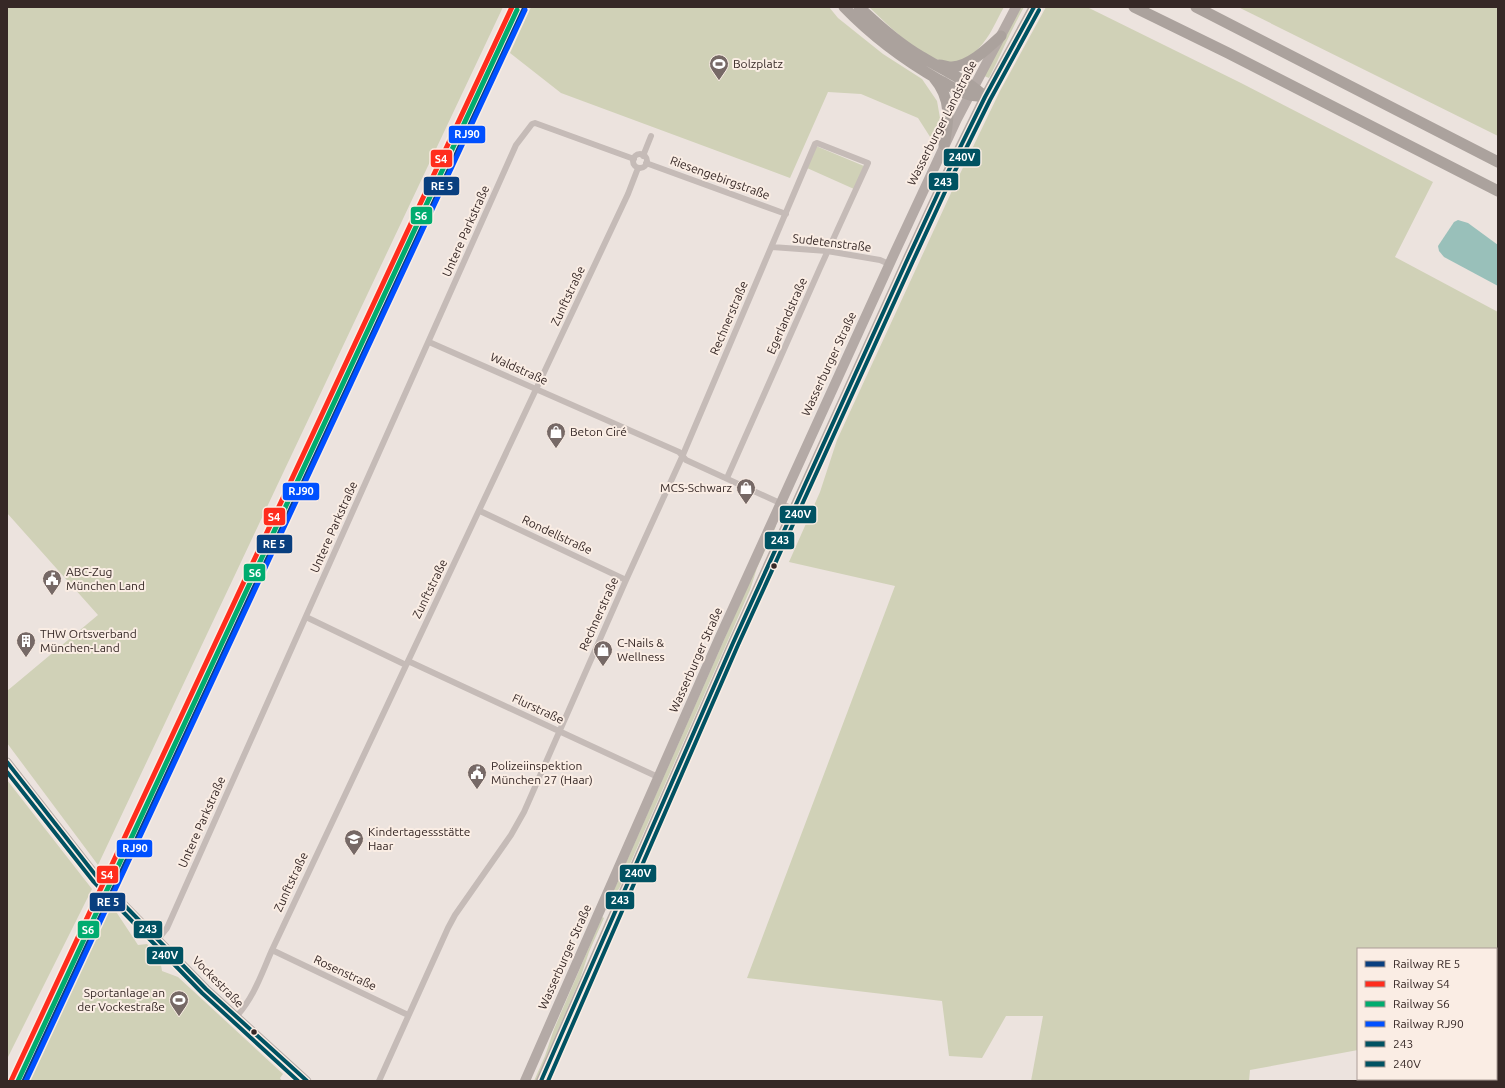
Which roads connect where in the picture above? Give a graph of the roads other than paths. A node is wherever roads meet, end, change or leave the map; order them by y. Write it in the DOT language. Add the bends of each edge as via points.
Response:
graph roads {
  1 [pos="844,7"];
  2 [pos="858,7"];
  3 [pos="1016,7"];
  4 [pos="1134,7"];
  5 [pos="1196,7"];
  6 [pos="1033,8"];
  7 [pos="1001,36"];
  8 [pos="933,64"];
  9 [pos="932,76"];
  10 [pos="972,91"];
  11 [pos="985,97"];
  12 [pos="650,136"];
  13 [pos="944,145"];
  14 [pos="643,156"];
  15 [pos="634,159"];
  16 [pos="1498,162"];
  17 [pos="646,163"];
  18 [pos="868,163"];
  19 [pos="638,168"];
  20 [pos="1498,191"];
  21 [pos="786,214"];
  22 [pos="772,247"];
  23 [pos="827,251"];
  24 [pos="895,252"];
  25 [pos="889,264"];
  26 [pos="429,342"];
  27 [pos="536,388"];
  28 [pos="682,456"];
  29 [pos="727,478"];
  30 [pos="780,503"];
  31 [pos="793,509"];
  32 [pos="480,511"];
  33 [pos="626,580"];
  34 [pos="306,617"];
  35 [pos="407,663"];
  36 [pos="559,731"];
  37 [pos="7,762"];
  38 [pos="658,778"];
  39 [pos="97,877"];
  40 [pos="115,896"];
  41 [pos="158,939"];
  42 [pos="272,950"];
  43 [pos="408,1015"];
  44 [pos="236,1017"];
  45 [pos="307,1081"];
  46 [pos="379,1081"];
  47 [pos="526,1081"];
  48 [pos="541,1081"];
  1 -- 9 [label="highway" via="893,50"];
  2 -- 8 [label="highway" via="900,42"];
  3 -- 7 [label="main road, Wasserburger Landstraße"];
  4 -- 20 [label="highway"];
  5 -- 16 [label="highway"];
  6 -- 11 [label="main road"];
  7 -- 8 [label="highway" via="960,65 952,67"];
  7 -- 10 [label="main road, Wasserburger Landstraße"];
  8 -- 10 [label="highway"];
  9 -- 10 [label="highway" via="958,90"];
  9 -- 13 [label="highway" via="946,97 948,116"];
  10 -- 11 [label="highway"];
  10 -- 13 [label="main road, Wasserburger Landstraße"];
  11 -- 31 [label="main road"];
  12 -- 14 [label="street"];
  13 -- 24 [label="main road, Wasserburger Landstraße"];
  14 -- 15 [label="street" via="638,155"];
  14 -- 17 [label="street"];
  15 -- 19 [label="street" via="634,164"];
  15 -- 26 [label="street, Untere Parkstraße" via="542,125 532,124 516,145"];
  17 -- 19 [label="street"];
  17 -- 21 [label="street, Riesengebirgstraße"];
  18 -- 21 [label="street, Rechnerstraße" via="817,143"];
  18 -- 23 [label="street, Egerlandstraße"];
  19 -- 27 [label="street, Zunftstraße"];
  21 -- 22 [label="street, Rechnerstraße"];
  22 -- 23 [label="street, Sudetenstraße"];
  22 -- 28 [label="street, Rechnerstraße"];
  23 -- 25 [label="street, Sudetenstraße" via="880,260"];
  23 -- 29 [label="street, Egerlandstraße"];
  24 -- 25 [label="main road, Wasserburger Straße"];
  25 -- 30 [label="main road, Wasserburger Straße"];
  26 -- 27 [label="street, Waldstraße"];
  26 -- 34 [label="street, Untere Parkstraße"];
  27 -- 28 [label="street, Waldstraße" via="679,452"];
  27 -- 32 [label="street, Zunftstraße"];
  28 -- 29 [label="street, Waldstraße"];
  28 -- 33 [label="street, Rechnerstraße"];
  29 -- 30 [label="street, Waldstraße"];
  30 -- 31 [label="street, Waldstraße"];
  30 -- 38 [label="main road, Wasserburger Straße"];
  31 -- 48 [label="main road"];
  32 -- 33 [label="street, Rondellstraße"];
  32 -- 35 [label="street, Zunftstraße"];
  33 -- 36 [label="street, Rechnerstraße"];
  34 -- 35 [label="street, Flurstraße"];
  34 -- 41 [label="street, Untere Parkstraße" via="167,928"];
  35 -- 36 [label="street, Flurstraße"];
  35 -- 42 [label="street, Zunftstraße"];
  36 -- 38 [label="street, Flurstraße"];
  36 -- 43 [label="street, Rechnerstraße" via="524,812 448,928"];
  37 -- 39 [label="main road"];
  38 -- 47 [label="main road, Wasserburger Straße"];
  40 -- 41 [label="main road, Vockestraße"];
  41 -- 44 [label="main road, Vockestraße"];
  42 -- 43 [label="street, Rosenstraße"];
  42 -- 44 [label="street, Zunftstraße" via="253,994"];
  43 -- 46 [label="street, Rechnerstraße"];
  44 -- 45 [label="main road, Vockestraße"];
}
